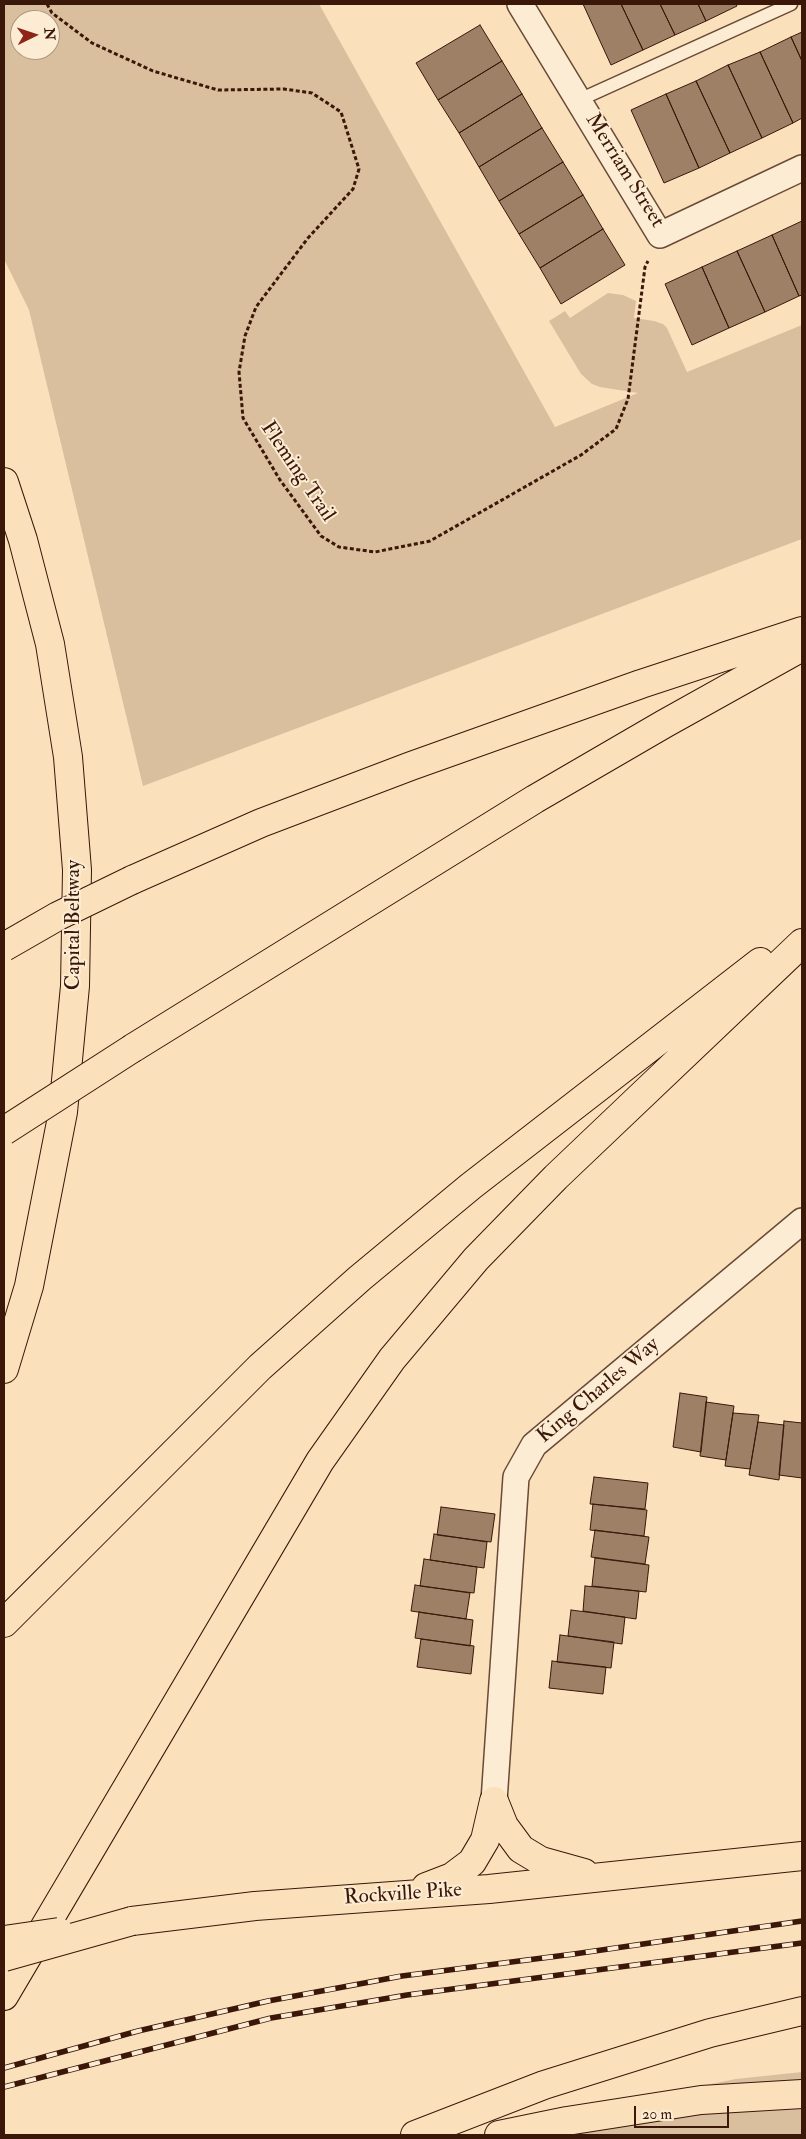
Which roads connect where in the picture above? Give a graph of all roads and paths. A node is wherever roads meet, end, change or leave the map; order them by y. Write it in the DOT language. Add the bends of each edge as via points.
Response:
graph roads {
  1 [pos="47,4"];
  2 [pos="520,4"];
  3 [pos="791,4"];
  4 [pos="579,100"];
  5 [pos="802,168"];
  6 [pos="643,292"];
  7 [pos="4,482"];
  8 [pos="802,631"];
  9 [pos="802,647"];
  10 [pos="802,928"];
  11 [pos="802,943"];
  12 [pos="4,947"];
  13 [pos="4,1131"];
  14 [pos="802,1221"];
  15 [pos="29,1286"];
  16 [pos="4,1347"];
  17 [pos="4,1369"];
  18 [pos="4,1623"];
  19 [pos="494,1801"];
  20 [pos="802,1856"];
  21 [pos="600,1877"];
  22 [pos="404,1895"];
  23 [pos="132,1921"];
  24 [pos="4,1940"];
  25 [pos="4,1957"];
  26 [pos="4,1996"];
  27 [pos="802,2011"];
  28 [pos="802,2094"];
  29 [pos="415,2135"];
  30 [pos="499,2135"];
  1 -- 6 [label="path, Fleming Trail" via="52,13 92,44 153,71 218,90 284,88 312,93 341,112 359,169 353,189 308,238 256,307 245,336 239,372 243,418 280,480 322,536 339,547 375,552 430,541 581,455 616,429 628,399"];
  2 -- 4 [label="street, Merriam Street"];
  3 -- 4 [label="lane"];
  4 -- 5 [label="street, Merriam Street" via="660,235"];
  7 -- 15 [label="main road, Capital Beltway" via="50,644 68,757 76,870 75,986 63,1112"];
  8 -- 12 [label="main road, bridge" via="641,684 261,823 132,880"];
  9 -- 13 [label="main road, bridge" via="535,799"];
  10 -- 18 [label="main road" via="472,1186 360,1278 260,1367"];
  11 -- 26 [label="main road" via="556,1177 476,1259 392,1359 320,1461"];
  14 -- 19 [label="street, King Charles Way" via="534,1444 516,1477"];
  15 -- 16 [label="main road"];
  15 -- 17 [label="main road, Capital Beltway"];
  19 -- 21 [label="main road" via="504,1826 527,1854"];
  19 -- 22 [label="main road" via="485,1840 472,1862 452,1877"];
  20 -- 21 [label="main road, Rockville Pike"];
  21 -- 22 [label="main road, Rockville Pike"];
  22 -- 23 [label="main road, Rockville Pike" via="255,1906"];
  23 -- 24 [label="main road, Rockville Pike, bridge"];
  23 -- 25 [label="main road, bridge"];
  27 -- 29 [label="main road" via="710,2033 544,2085"];
  28 -- 30 [label="main road" via="701,2100"];
}
